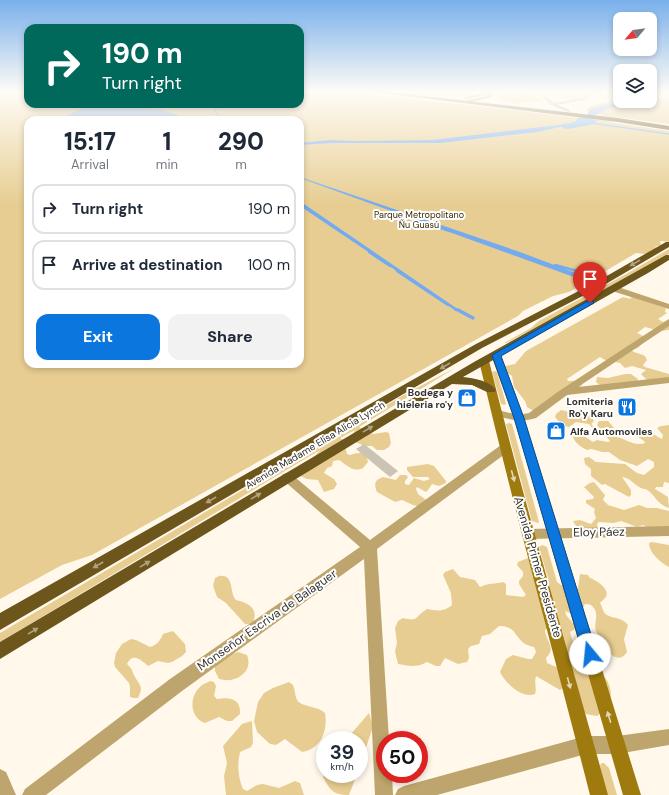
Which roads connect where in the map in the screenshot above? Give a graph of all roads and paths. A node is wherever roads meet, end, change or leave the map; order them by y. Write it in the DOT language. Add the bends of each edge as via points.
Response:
graph roads {
  1 [pos="669,244"];
  2 [pos="669,257"];
  3 [pos="615,289"];
  4 [pos="669,307"];
  5 [pos="533,318"];
  6 [pos="669,322"];
  7 [pos="496,355"];
  8 [pos="484,361"];
  9 [pos="669,380"];
  10 [pos="448,382"];
  11 [pos="491,390"];
  12 [pos="563,393"];
  13 [pos="497,413"];
  14 [pos="519,418"];
  15 [pos="505,448"];
  16 [pos="287,477"];
  17 [pos="669,531"];
  18 [pos="554,533"];
  19 [pos="528,534"];
  20 [pos="370,547"];
  21 [pos="0,622"];
  22 [pos="0,651"];
  23 [pos="669,737"];
  24 [pos="586,745"];
  25 [pos="617,745"];
  26 [pos="0,778"];
  27 [pos="7,795"];
  28 [pos="31,795"];
  29 [pos="384,795"];
  30 [pos="404,795"];
  31 [pos="599,795"];
  32 [pos="632,795"];
  1 -- 5 [label="highway, Avenida Madame Elisa Alicia Lynch, one-way"];
  2 -- 3 [label="highway, Avenida Madame Elisa Alicia Lynch"];
  3 -- 4 [label="street"];
  3 -- 7 [label="highway, Avenida Madame Elisa Alicia Lynch"];
  5 -- 8 [label="highway" via="527,328 484,349"];
  5 -- 21 [label="highway, Avenida Madame Elisa Alicia Lynch, one-way" via="479,346"];
  6 -- 12 [label="street"];
  7 -- 8 [label="highway, Avenida Madame Elisa Alicia Lynch"];
  7 -- 14 [label="main road"];
  8 -- 10 [label="highway, Avenida Madame Elisa Alicia Lynch"];
  8 -- 11 [label="main road, Avenida Primer Presidente"];
  9 -- 12 [label="street"];
  10 -- 11 [label="highway" via="475,381"];
  16 -- 10 [label="highway, Avenida Madame Elisa Alicia Lynch, one-way"];
  11 -- 13 [label="main road, Avenida Primer Presidente"];
  12 -- 14 [label="street" via="532,416"];
  13 -- 14 [label="street"];
  13 -- 15 [label="main road, Avenida Primer Presidente"];
  14 -- 18 [label="main road"];
  15 -- 19 [label="main road, Avenida Primer Presidente, one-way"];
  15 -- 20 [label="street, Monseñor Escriva de Balaguer"];
  16 -- 20 [label="street"];
  22 -- 16 [label="highway, Avenida Madame Elisa Alicia Lynch, one-way"];
  17 -- 18 [label="street, Eloy Páez"];
  18 -- 19 [label="street, Eloy Páez"];
  25 -- 18 [label="main road, one-way"];
  19 -- 24 [label="main road, Avenida Primer Presidente, one-way"];
  20 -- 28 [label="street, Monseñor Escriva de Balaguer" via="176,685"];
  20 -- 29 [label="street"];
  23 -- 25 [label="street"];
  24 -- 25 [label="street"];
  24 -- 30 [label="street"];
  24 -- 31 [label="main road, Avenida Primer Presidente"];
  25 -- 32 [label="main road"];
  26 -- 27 [label="street"];
}
